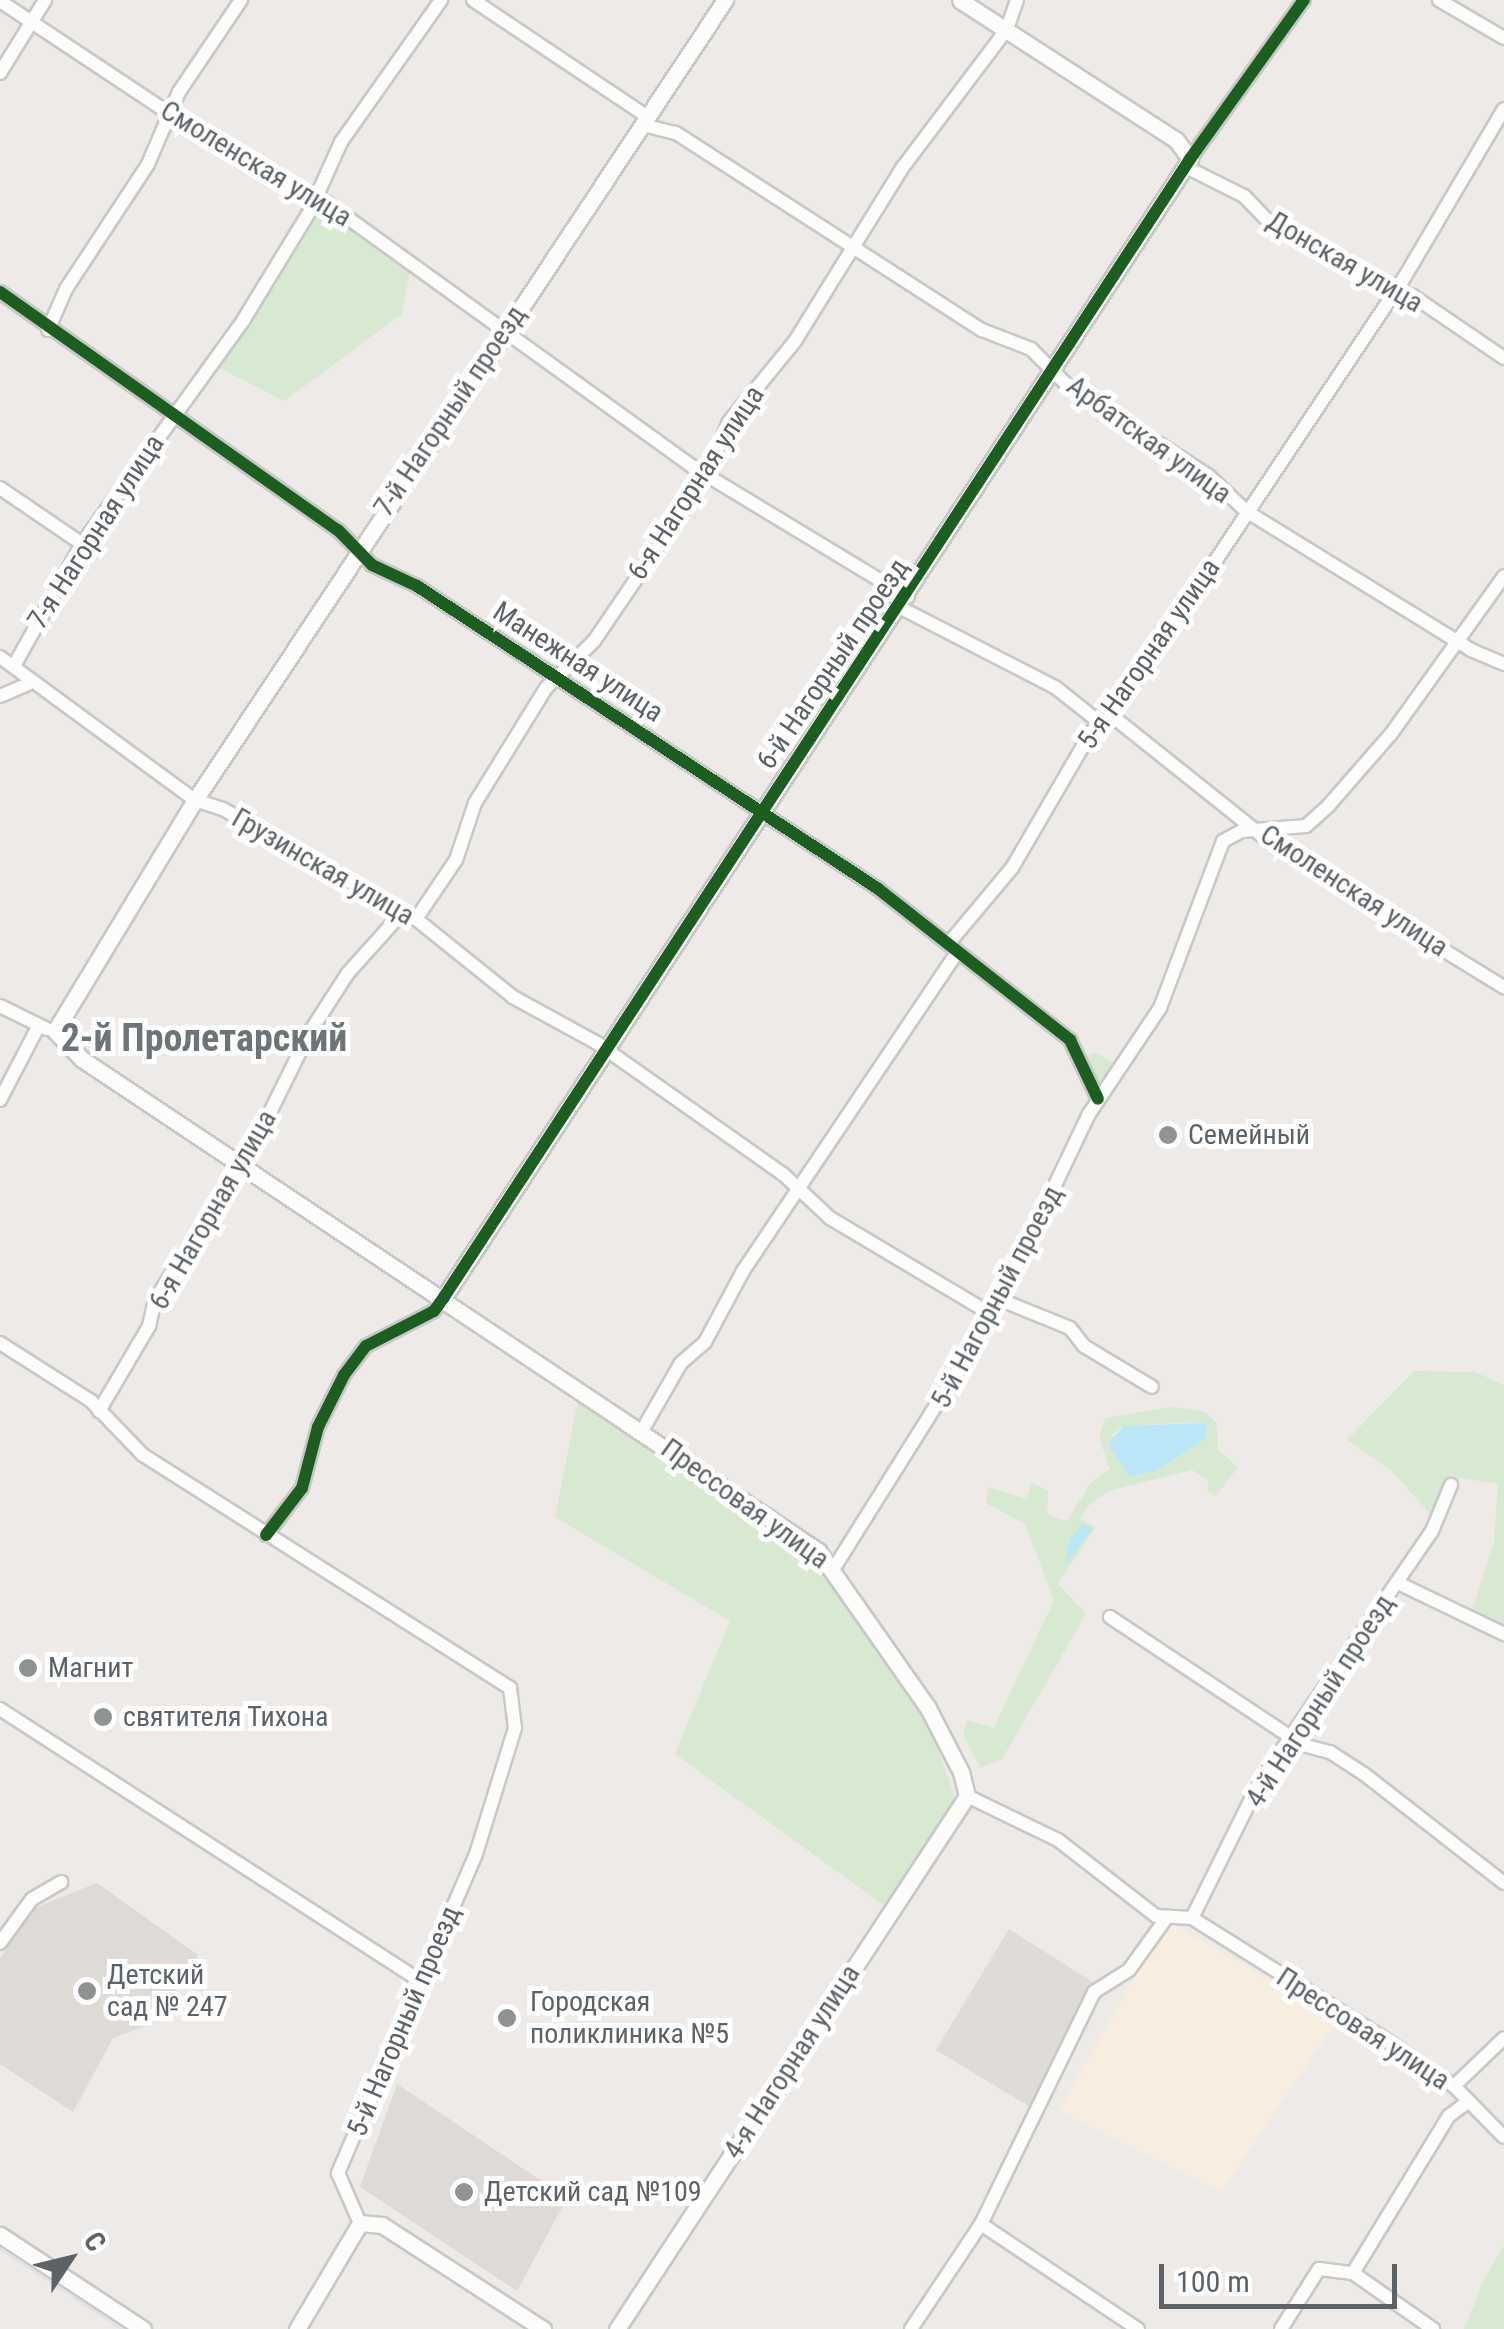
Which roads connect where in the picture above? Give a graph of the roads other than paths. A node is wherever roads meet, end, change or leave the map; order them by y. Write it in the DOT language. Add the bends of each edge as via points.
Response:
graph roads {
  1 [pos="45,0"];
  2 [pos="241,0"];
  3 [pos="442,0"];
  4 [pos="473,0"];
  5 [pos="725,0"];
  6 [pos="960,0"];
  7 [pos="1017,0"];
  8 [pos="1304,0"];
  9 [pos="1439,0"];
  10 [pos="0,1"];
  11 [pos="31,22"];
  12 [pos="1008,29"];
  13 [pos="1504,38"];
  14 [pos="0,72"];
  15 [pos="1504,108"];
  16 [pos="167,114"];
  17 [pos="646,121"];
  18 [pos="1188,163"];
  19 [pos="317,198"];
  20 [pos="858,246"];
  21 [pos="1394,289"];
  22 [pos="0,292"];
  23 [pos="48,330"];
  24 [pos="500,334"];
  25 [pos="1504,358"];
  26 [pos="1056,371"];
  27 [pos="175,415"];
  28 [pos="706,476"];
  29 [pos="0,488"];
  30 [pos="1246,511"];
  31 [pos="82,544"];
  32 [pos="358,550"];
  33 [pos="1504,576"];
  34 [pos="904,603"];
  35 [pos="1459,641"];
  36 [pos="0,658"];
  37 [pos="15,664"];
  38 [pos="1504,664"];
  39 [pos="557,677"];
  40 [pos="28,684"];
  41 [pos="0,696"];
  42 [pos="1106,719"];
  43 [pos="195,800"];
  44 [pos="764,813"];
  45 [pos="1265,834"];
  46 [pos="400,916"];
  47 [pos="416,919"];
  48 [pos="952,949"];
  49 [pos="1504,988"];
  50 [pos="0,1006"];
  51 [pos="47,1029"];
  52 [pos="606,1052"];
  53 [pos="1098,1099"];
  54 [pos="0,1100"];
  55 [pos="242,1168"];
  56 [pos="799,1189"];
  57 [pos="444,1298"];
  58 [pos="1001,1300"];
  59 [pos="993,1314"];
  60 [pos="0,1342"];
  61 [pos="1152,1387"];
  62 [pos="99,1411"];
  63 [pos="644,1429"];
  64 [pos="1451,1485"];
  65 [pos="266,1535"];
  66 [pos="834,1568"];
  67 [pos="1398,1583"];
  68 [pos="1110,1617"];
  69 [pos="1504,1634"];
  70 [pos="0,1709"];
  71 [pos="1293,1738"];
  72 [pos="967,1796"];
  73 [pos="62,1882"];
  74 [pos="1504,1882"];
  75 [pos="1167,1917"];
  76 [pos="1192,1918"];
  77 [pos="0,1943"];
  78 [pos="422,1982"];
  79 [pos="1504,2038"];
  80 [pos="1454,2086"];
  81 [pos="1466,2103"];
  82 [pos="1504,2137"];
  83 [pos="360,2223"];
  84 [pos="980,2224"];
  85 [pos="0,2235"];
  86 [pos="1353,2273"];
  87 [pos="143,2329"];
  88 [pos="297,2329"];
  89 [pos="543,2329"];
  90 [pos="617,2329"];
  91 [pos="912,2329"];
  92 [pos="1138,2329"];
  93 [pos="1280,2329"];
  94 [pos="1434,2329"];
  1 -- 11 [label="street"];
  2 -- 16 [label="street"];
  3 -- 19 [label="street, 7-я Нагорная улица" via="342,142"];
  4 -- 17 [label="street, Арбатская улица"];
  5 -- 17 [label="street, 7-й Нагорный проезд"];
  6 -- 12 [label="street, Донская улица"];
  7 -- 12 [label="street, 6-я Нагорная улица"];
  8 -- 18 [label="street, 6-й Нагорный проезд"];
  9 -- 13 [label="street"];
  10 -- 11 [label="street, Смоленская улица"];
  11 -- 14 [label="street"];
  11 -- 16 [label="street, Смоленская улица"];
  12 -- 18 [label="street, Донская улица" via="1176,140"];
  12 -- 20 [label="street, 6-я Нагорная улица" via="903,167"];
  15 -- 21 [label="street, 5-я Нагорная улица"];
  16 -- 19 [label="street, Смоленская улица"];
  16 -- 23 [label="street" via="148,164 66,288"];
  17 -- 20 [label="street, Арбатская улица"];
  17 -- 24 [label="street, 7-й Нагорный проезд"];
  18 -- 21 [label="street, Донская улица" via="1244,196 1267,220 1372,283"];
  18 -- 26 [label="street, 6-й Нагорный проезд"];
  19 -- 24 [label="street, Смоленская улица"];
  19 -- 27 [label="street, 7-я Нагорная улица"];
  20 -- 26 [label="street, Арбатская улица"];
  20 -- 28 [label="street, 6-я Нагорная улица" via="729,422"];
  21 -- 25 [label="street, Донская улица"];
  21 -- 30 [label="street, 5-я Нагорная улица"];
  22 -- 23 [label="street, Манежная улица"];
  23 -- 27 [label="street, Манежная улица"];
  24 -- 28 [label="street, Смоленская улица" via="598,393 634,427"];
  24 -- 32 [label="street, 7-й Нагорный проезд"];
  26 -- 30 [label="street, Арбатская улица" via="1209,476"];
  26 -- 34 [label="street, 6-й Нагорный проезд"];
  27 -- 31 [label="street, 7-я Нагорная улица"];
  27 -- 32 [label="street, Манежная улица"];
  28 -- 34 [label="street, Смоленская улица"];
  28 -- 39 [label="street, 6-я Нагорная улица" via="594,641"];
  29 -- 31 [label="street"];
  30 -- 35 [label="street, Арбатская улица"];
  30 -- 42 [label="street, 5-я Нагорная улица"];
  31 -- 37 [label="street, 7-я Нагорная улица"];
  32 -- 39 [label="street, Манежная улица" via="372,565 417,586"];
  32 -- 43 [label="street, 7-й Нагорный проезд"];
  33 -- 35 [label="street, 5-й Нагорный проезд"];
  34 -- 42 [label="street, Смоленская улица"];
  34 -- 44 [label="street, 6-й Нагорный проезд"];
  35 -- 38 [label="street, Арбатская улица"];
  35 -- 45 [label="street, 5-й Нагорный проезд" via="1329,805 1306,826"];
  36 -- 37 [label="street"];
  37 -- 40 [label="street, Грузинская улица"];
  39 -- 44 [label="street, Манежная улица"];
  39 -- 47 [label="street, 6-я Нагорная улица" via="476,803 469,837"];
  40 -- 41 [label="street"];
  40 -- 43 [label="street, Грузинская улица"];
  42 -- 45 [label="street, Смоленская улица"];
  42 -- 48 [label="street, 5-я Нагорная улица"];
  43 -- 46 [label="street, Грузинская улица" via="223,809"];
  43 -- 51 [label="street, 7-й Нагорный проезд"];
  44 -- 48 [label="street, Манежная улица"];
  44 -- 52 [label="street, 6-й Нагорный проезд"];
  45 -- 49 [label="street, Смоленская улица"];
  45 -- 53 [label="street, 5-й Нагорный проезд" via="1242,832 1223,841 1160,1008"];
  46 -- 47 [label="street, Грузинская улица"];
  46 -- 55 [label="street, 6-я Нагорная улица" via="348,974 308,1035"];
  47 -- 52 [label="street, Грузинская улица" via="513,996"];
  48 -- 53 [label="street, Манежная улица" via="1070,1040"];
  48 -- 56 [label="street, 5-я Нагорная улица"];
  50 -- 51 [label="street, Прессовая улица"];
  51 -- 54 [label="street, 7-й Нагорный проезд"];
  51 -- 55 [label="street, Прессовая улица"];
  52 -- 56 [label="street, Грузинская улица"];
  52 -- 57 [label="street, 6-й Нагорный проезд"];
  53 -- 58 [label="street, 5-й Нагорный проезд"];
  55 -- 57 [label="street, Прессовая улица"];
  55 -- 62 [label="street, 6-я Нагорная улица" via="155,1300 150,1326"];
  56 -- 59 [label="street, Грузинская улица" via="830,1218"];
  56 -- 63 [label="street, 5-я Нагорная улица"];
  57 -- 63 [label="street, Прессовая улица"];
  57 -- 65 [label="street, 6-й Нагорный проезд" via="434,1311 366,1346 318,1427 302,1488"];
  58 -- 59 [label="street, 5-й Нагорный проезд"];
  58 -- 61 [label="street" via="1070,1328 1084,1346"];
  59 -- 66 [label="street, 5-й Нагорный проезд"];
  60 -- 62 [label="street"];
  62 -- 65 [label="street" via="143,1455"];
  63 -- 66 [label="street, Прессовая улица"];
  64 -- 67 [label="street, 4-й Нагорный проезд" via="1432,1532"];
  65 -- 78 [label="street, 5-й Нагорный проезд" via="510,1688 515,1728 476,1854"];
  66 -- 72 [label="street, Прессовая улица" via="928,1708"];
  67 -- 69 [label="street"];
  67 -- 71 [label="street, 4-й Нагорный проезд"];
  68 -- 71 [label="street"];
  70 -- 78 [label="street"];
  71 -- 74 [label="street" via="1364,1774"];
  71 -- 76 [label="street, 4-й Нагорный проезд" via="1258,1785"];
  72 -- 75 [label="street" via="1058,1840"];
  72 -- 90 [label="street, 4-я Нагорная улица"];
  73 -- 77 [label="street" via="32,1899"];
  75 -- 76 [label="street"];
  75 -- 84 [label="street" via="1129,1970 1094,1992"];
  76 -- 80 [label="street, Прессовая улица"];
  78 -- 83 [label="street, 5-й Нагорный проезд" via="338,2173"];
  79 -- 80 [label="street"];
  80 -- 81 [label="street, Прессовая улица"];
  81 -- 82 [label="street, Прессовая улица"];
  81 -- 86 [label="street" via="1449,2116"];
  83 -- 88 [label="street"];
  83 -- 89 [label="street" via="382,2226"];
  84 -- 91 [label="street"];
  84 -- 92 [label="street"];
  85 -- 87 [label="street"];
  86 -- 93 [label="street" via="1319,2268"];
  86 -- 94 [label="street"];
}
